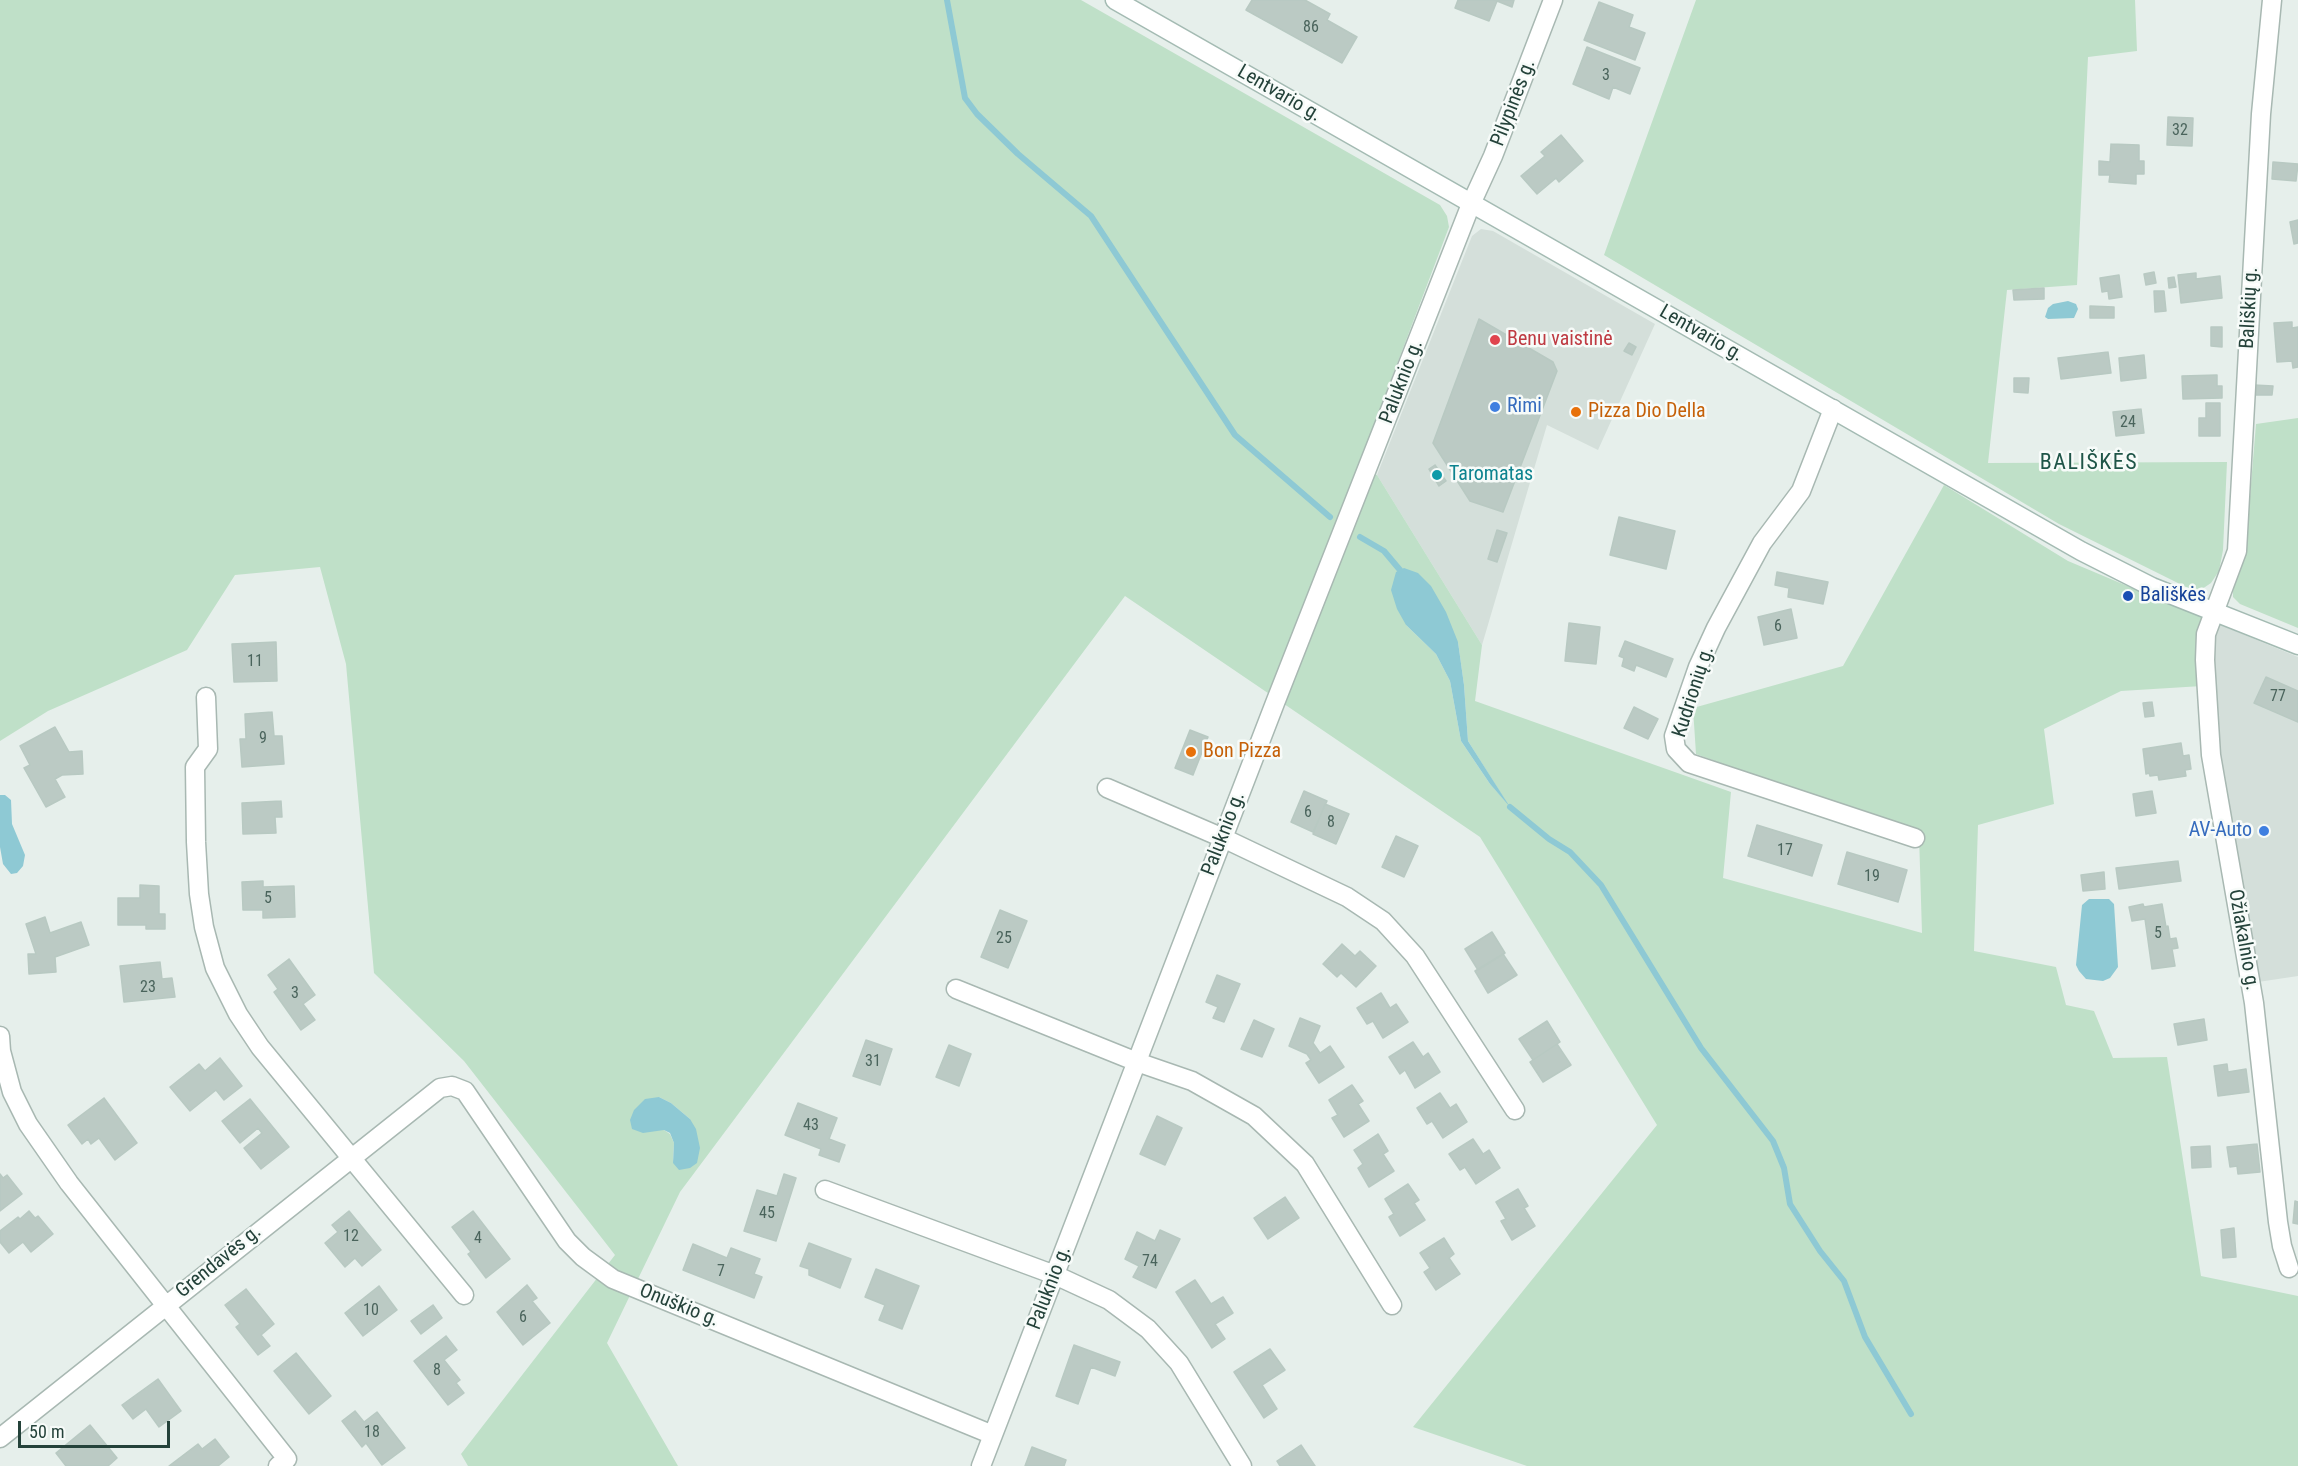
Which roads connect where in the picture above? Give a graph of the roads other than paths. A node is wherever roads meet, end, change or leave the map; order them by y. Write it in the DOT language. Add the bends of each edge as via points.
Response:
graph roads {
  1 [pos="1115,0"];
  2 [pos="1553,0"];
  3 [pos="2272,0"];
  4 [pos="1471,204"];
  5 [pos="1833,410"];
  6 [pos="2214,611"];
  7 [pos="2298,645"];
  8 [pos="206,697"];
  9 [pos="1107,788"];
  10 [pos="1223,838"];
  11 [pos="1915,838"];
  12 [pos="956,989"];
  13 [pos="0,1036"];
  14 [pos="1137,1062"];
  15 [pos="440,1088"];
  16 [pos="1515,1110"];
  17 [pos="351,1157"];
  18 [pos="825,1190"];
  19 [pos="2289,1268"];
  20 [pos="1055,1275"];
  21 [pos="464,1294"];
  22 [pos="165,1305"];
  23 [pos="1392,1305"];
  24 [pos="993,1435"];
  25 [pos="0,1437"];
  26 [pos="278,1466"];
  27 [pos="981,1466"];
  28 [pos="1242,1466"];
  1 -- 4 [label="street, Lentvario g."];
  2 -- 4 [label="street, Pilypinės g."];
  3 -- 6 [label="street, Bališkių g." via="2262,106 2237,551"];
  4 -- 5 [label="street, Lentvario g."];
  4 -- 10 [label="street, Paluknio g."];
  5 -- 6 [label="street, Lentvario g." via="2081,551 2152,587"];
  5 -- 11 [label="street, Kudrionių g." via="1801,491 1762,543 1716,628 1674,736 1676,749 1689,763"];
  6 -- 7 [label="street, Lentvario g."];
  6 -- 19 [label="street, Ožiakalnio g." via="2206,634 2205,660 2211,755 2254,1003 2278,1222"];
  8 -- 17 [label="street" via="208,749 195,767 196,842 199,894 215,968 260,1047"];
  9 -- 10 [label="street"];
  10 -- 14 [label="street, Paluknio g."];
  10 -- 16 [label="street" via="1347,897 1383,921 1415,956"];
  12 -- 14 [label="street"];
  13 -- 22 [label="street" via="12,1092 28,1125"];
  14 -- 20 [label="street, Paluknio g."];
  14 -- 23 [label="street" via="1192,1081 1254,1116 1305,1164"];
  15 -- 17 [label="street, Grendavės g."];
  15 -- 24 [label="street, Onuškio g." via="452,1086 465,1091 567,1241 613,1279"];
  17 -- 21 [label="street"];
  17 -- 22 [label="street, Grendavės g."];
  18 -- 20 [label="street"];
  20 -- 24 [label="street, Paluknio g."];
  20 -- 28 [label="street" via="1109,1300 1148,1329 1179,1363"];
  22 -- 25 [label="street, Grendavės g."];
  22 -- 26 [label="street" via="287,1459"];
  24 -- 27 [label="street, Paluknio g."];
}
